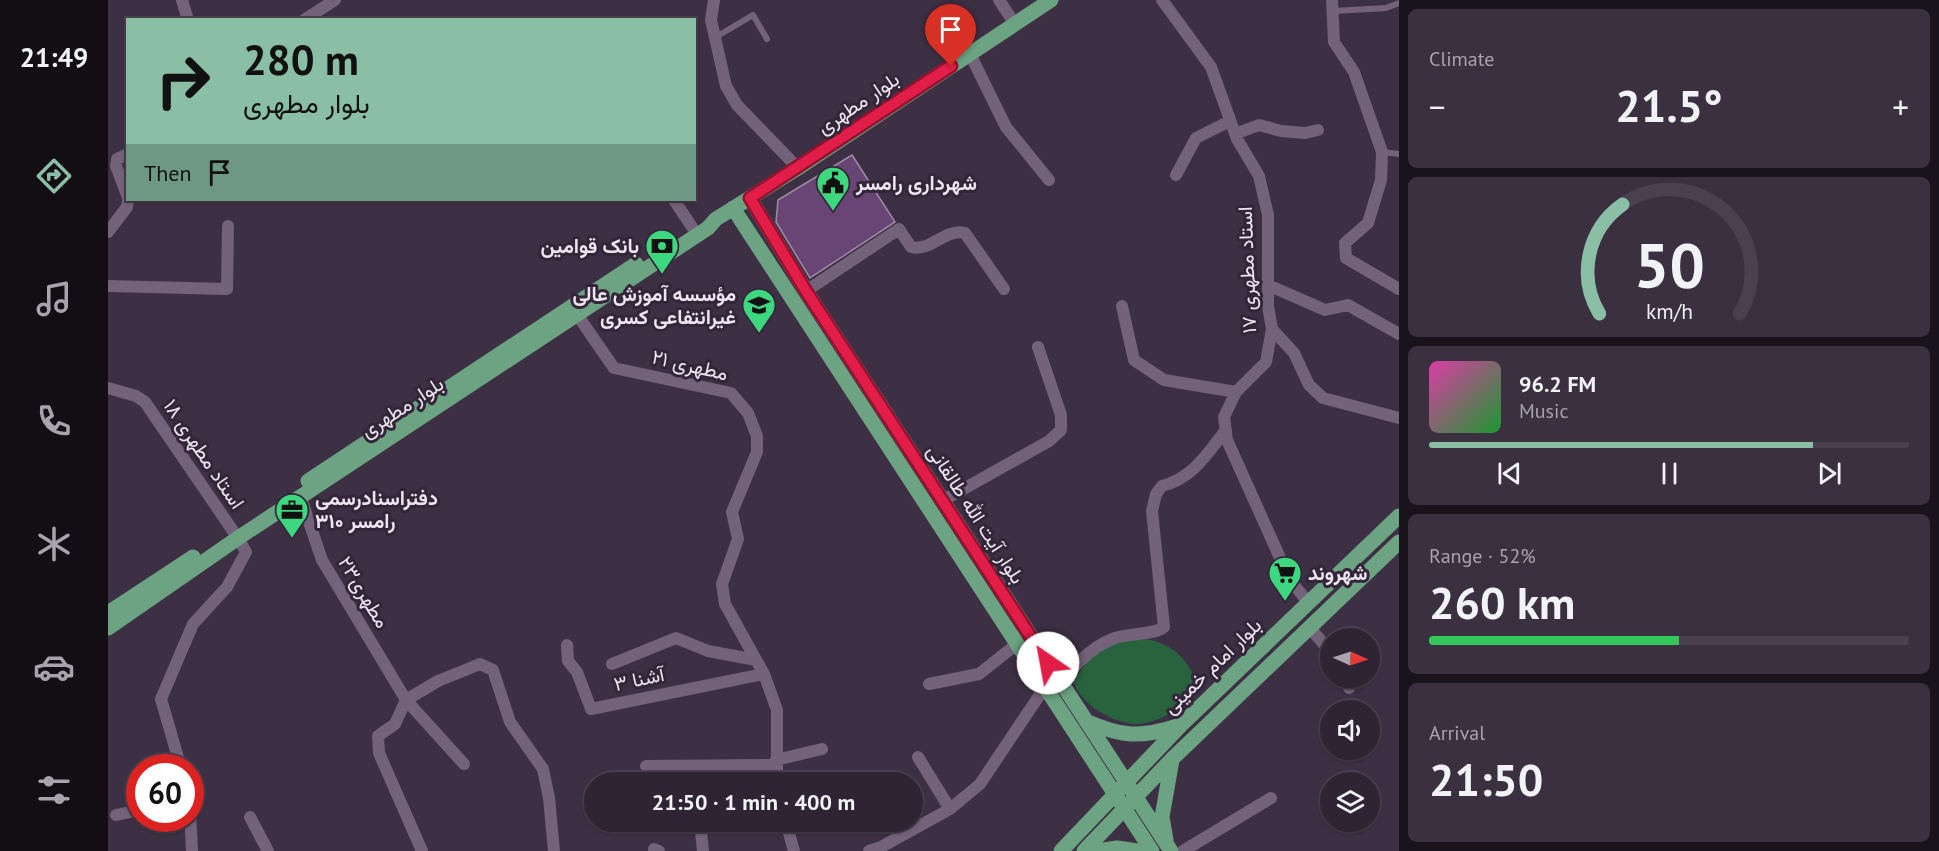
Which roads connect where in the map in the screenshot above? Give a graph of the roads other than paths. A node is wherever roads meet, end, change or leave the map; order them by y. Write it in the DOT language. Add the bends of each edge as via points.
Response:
graph roads {
  1 [pos="182,0"];
  2 [pos="334,0"];
  3 [pos="714,0"];
  4 [pos="999,0"];
  5 [pos="1051,0"];
  6 [pos="1162,0"];
  7 [pos="1399,3"];
  8 [pos="1333,5"];
  9 [pos="187,18"];
  10 [pos="307,18"];
  11 [pos="1015,24"];
  12 [pos="715,37"];
  13 [pos="767,39"];
  14 [pos="970,54"];
  15 [pos="1230,121"];
  16 [pos="1318,129"];
  17 [pos="1235,135"];
  18 [pos="1382,152"];
  19 [pos="1399,154"];
  20 [pos="126,155"];
  21 [pos="798,168"];
  22 [pos="1176,175"];
  23 [pos="1049,180"];
  24 [pos="126,194"];
  25 [pos="750,198"];
  26 [pos="128,201"];
  27 [pos="675,201"];
  28 [pos="733,208"];
  29 [pos="716,219"];
  30 [pos="228,226"];
  31 [pos="692,226"];
  32 [pos="108,232"];
  33 [pos="656,256"];
  34 [pos="1268,285"];
  35 [pos="108,286"];
  36 [pos="1004,289"];
  37 [pos="1399,289"];
  38 [pos="806,291"];
  39 [pos="1122,306"];
  40 [pos="578,316"];
  41 [pos="1272,328"];
  42 [pos="1399,334"];
  43 [pos="1038,347"];
  44 [pos="108,388"];
  45 [pos="1236,392"];
  46 [pos="1399,418"];
  47 [pos="1226,430"];
  48 [pos="301,498"];
  49 [pos="942,501"];
  50 [pos="1399,516"];
  51 [pos="236,535"];
  52 [pos="1399,542"];
  53 [pos="1001,590"];
  54 [pos="988,600"];
  55 [pos="1308,602"];
  56 [pos="108,613"];
  57 [pos="1315,622"];
  58 [pos="108,628"];
  59 [pos="1320,632"];
  60 [pos="1017,644"];
  61 [pos="567,645"];
  62 [pos="756,660"];
  63 [pos="612,664"];
  64 [pos="764,674"];
  65 [pos="1060,681"];
  66 [pos="929,684"];
  67 [pos="1044,687"];
  68 [pos="406,700"];
  69 [pos="1086,721"];
  70 [pos="1181,725"];
  71 [pos="822,749"];
  72 [pos="177,754"];
  73 [pos="918,757"];
  74 [pos="1172,759"];
  75 [pos="776,763"];
  76 [pos="464,764"];
  77 [pos="710,765"];
  78 [pos="646,766"];
  79 [pos="709,772"];
  80 [pos="776,772"];
  81 [pos="1126,782"];
  82 [pos="1114,794"];
  83 [pos="1135,797"];
  84 [pos="1271,798"];
  85 [pos="950,809"];
  86 [pos="1124,810"];
  87 [pos="126,813"];
  88 [pos="116,815"];
  89 [pos="250,817"];
  90 [pos="191,832"];
  91 [pos="701,832"];
  92 [pos="789,832"];
  93 [pos="1169,848"];
  94 [pos="192,851"];
  95 [pos="268,851"];
  96 [pos="422,851"];
  97 [pos="554,851"];
  98 [pos="703,851"];
  99 [pos="794,851"];
  100 [pos="869,851"];
  101 [pos="1061,851"];
  102 [pos="1084,851"];
  103 [pos="1098,851"];
  104 [pos="1138,851"];
  105 [pos="1152,851"];
  106 [pos="1183,851"];
  1 -- 9 [label="street"];
  2 -- 10 [label="street"];
  3 -- 12 [label="street" via="711,20"];
  4 -- 11 [label="street"];
  5 -- 11 [label="main road, بلوار مطهری"];
  6 -- 15 [label="street, استاد مطهری ۱۷" via="1211,66"];
  7 -- 8 [label="lane" via="1386,8"];
  8 -- 18 [label="street" via="1334,42 1354,72"];
  11 -- 14 [label="main road, بلوار مطهری"];
  12 -- 13 [label="lane" via="753,15"];
  12 -- 21 [label="street" via="726,86 737,105"];
  14 -- 21 [label="main road, بلوار مطهری"];
  14 -- 23 [label="street" via="1006,127"];
  15 -- 17 [label="street, استاد مطهری ۱۷"];
  15 -- 22 [label="street" via="1196,138"];
  16 -- 17 [label="street" via="1305,133 1259,125"];
  17 -- 34 [label="street, استاد مطهری ۱۷" via="1259,176 1266,205"];
  18 -- 19 [label="lane"];
  18 -- 37 [label="street" via="1381,180 1368,223 1345,243 1346,258"];
  20 -- 24 [label="street" via="117,159 116,166"];
  21 -- 25 [label="main road, بلوار مطهری"];
  25 -- 28 [label="main road, بلوار مطهری"];
  25 -- 38 [label="main road, بلوار آیت الله طالقانی"];
  26 -- 32 [label="street" via="128,207"];
  27 -- 31 [label="street"];
  28 -- 29 [label="main road, بلوار مطهری"];
  28 -- 54 [label="main road, بلوار آیت الله طالقانی"];
  29 -- 31 [label="main road, بلوار مطهری"];
  29 -- 33 [label="main road, بلوار مطهری" via="708,228"];
  30 -- 35 [label="street" via="227,289"];
  31 -- 33 [label="main road, بلوار مطهری"];
  33 -- 40 [label="main road, بلوار مطهری"];
  33 -- 51 [label="main road, بلوار مطهری"];
  34 -- 41 [label="street, استاد مطهری ۱۷"];
  34 -- 42 [label="street" via="1325,310 1348,305"];
  36 -- 38 [label="street" via="965,233 957,231 920,249 910,248 899,229"];
  38 -- 49 [label="main road, بلوار آیت الله طالقانی"];
  39 -- 45 [label="street" via="1134,360 1164,380"];
  40 -- 48 [label="main road, بلوار مطهری"];
  40 -- 62 [label="street, مطهری ۲۱" via="614,368 731,393 748,413 757,436 757,452 732,512 738,539 722,584 725,604"];
  41 -- 45 [label="street, استاد مطهری ۱۷" via="1266,362"];
  41 -- 46 [label="street" via="1294,353 1309,385 1323,398"];
  43 -- 49 [label="street" via="1060,415 1061,430 1049,441"];
  44 -- 51 [label="street, استاد مطهری ۱۸" via="145,402"];
  45 -- 47 [label="street, استاد مطهری ۱۷" via="1224,417"];
  47 -- 55 [label="street, استاد مطهری ۱۷" via="1227,440 1290,580"];
  47 -- 65 [label="street" via="1192,473 1162,486 1156,494 1152,511 1164,627 1157,632 1112,639 1092,651"];
  48 -- 51 [label="main road, بلوار مطهری"];
  48 -- 68 [label="street, مطهری۲۳" via="322,560"];
  49 -- 53 [label="main road, بلوار آیت الله طالقانی"];
  50 -- 55 [label="main road, بلوار امام خمینی"];
  51 -- 56 [label="main road, بلوار مطهری"];
  51 -- 58 [label="main road, بلوار مطهری"];
  51 -- 72 [label="street" via="246,552 227,586 193,624 161,699"];
  52 -- 57 [label="main road, بلوار امام خمینی"];
  53 -- 54 [label="main road"];
  53 -- 65 [label="main road, بلوار آیت الله طالقانی"];
  54 -- 60 [label="main road, بلوار آیت الله طالقانی"];
  55 -- 57 [label="main road"];
  55 -- 70 [label="main road, بلوار امام خمینی"];
  57 -- 59 [label="street"];
  57 -- 74 [label="main road, بلوار امام خمینی"];
  60 -- 66 [label="street" via="979,674"];
  60 -- 67 [label="main road, بلوار آیت الله طالقانی"];
  61 -- 64 [label="street, آشنا ۳" via="568,661 577,672 591,709"];
  62 -- 63 [label="street" via="708,651 676,638"];
  62 -- 64 [label="street, مطهری ۲۱"];
  64 -- 75 [label="street, مطهری ۲۱" via="777,710"];
  65 -- 69 [label="main road, بلوار آیت الله طالقانی"];
  67 -- 82 [label="main road, بلوار آیت الله طالقانی"];
  67 -- 85 [label="street" via="980,784"];
  68 -- 76 [label="street, مطهری۲۳"];
  68 -- 96 [label="street" via="394,723 378,736 379,753"];
  68 -- 97 [label="street" via="438,681 480,664 493,670 510,722 543,769"];
  69 -- 70 [label="main road" via="1130,736"];
  69 -- 81 [label="main road, بلوار آیت الله طالقانی"];
  70 -- 81 [label="main road, بلوار امام خمینی"];
  71 -- 75 [label="street"];
  73 -- 85 [label="street"];
  74 -- 83 [label="main road, بلوار امام خمینی"];
  74 -- 93 [label="main road" via="1162,817"];
  75 -- 77 [label="street"];
  75 -- 80 [label="street, مطهری ۲۱"];
  77 -- 78 [label="street"];
  77 -- 79 [label="street"];
  81 -- 82 [label="main road, بلوار امام خمینی"];
  81 -- 83 [label="main road, بلوار آیت الله طالقانی"];
  82 -- 86 [label="main road, بلوار آیت الله طالقانی"];
  82 -- 101 [label="main road, بلوار امام خمینی"];
  83 -- 86 [label="main road, بلوار امام خمینی"];
  83 -- 93 [label="main road, بلوار آیت الله طالقانی"];
  84 -- 106 [label="street"];
  85 -- 100 [label="street"];
  86 -- 102 [label="main road, بلوار امام خمینی"];
  86 -- 105 [label="main road, بلوار آیت الله طالقانی"];
  87 -- 88 [label="street"];
  89 -- 95 [label="street"];
  90 -- 94 [label="street"];
  91 -- 98 [label="street"];
  92 -- 99 [label="street"];
  103 -- 104 [label="main road"];
}
